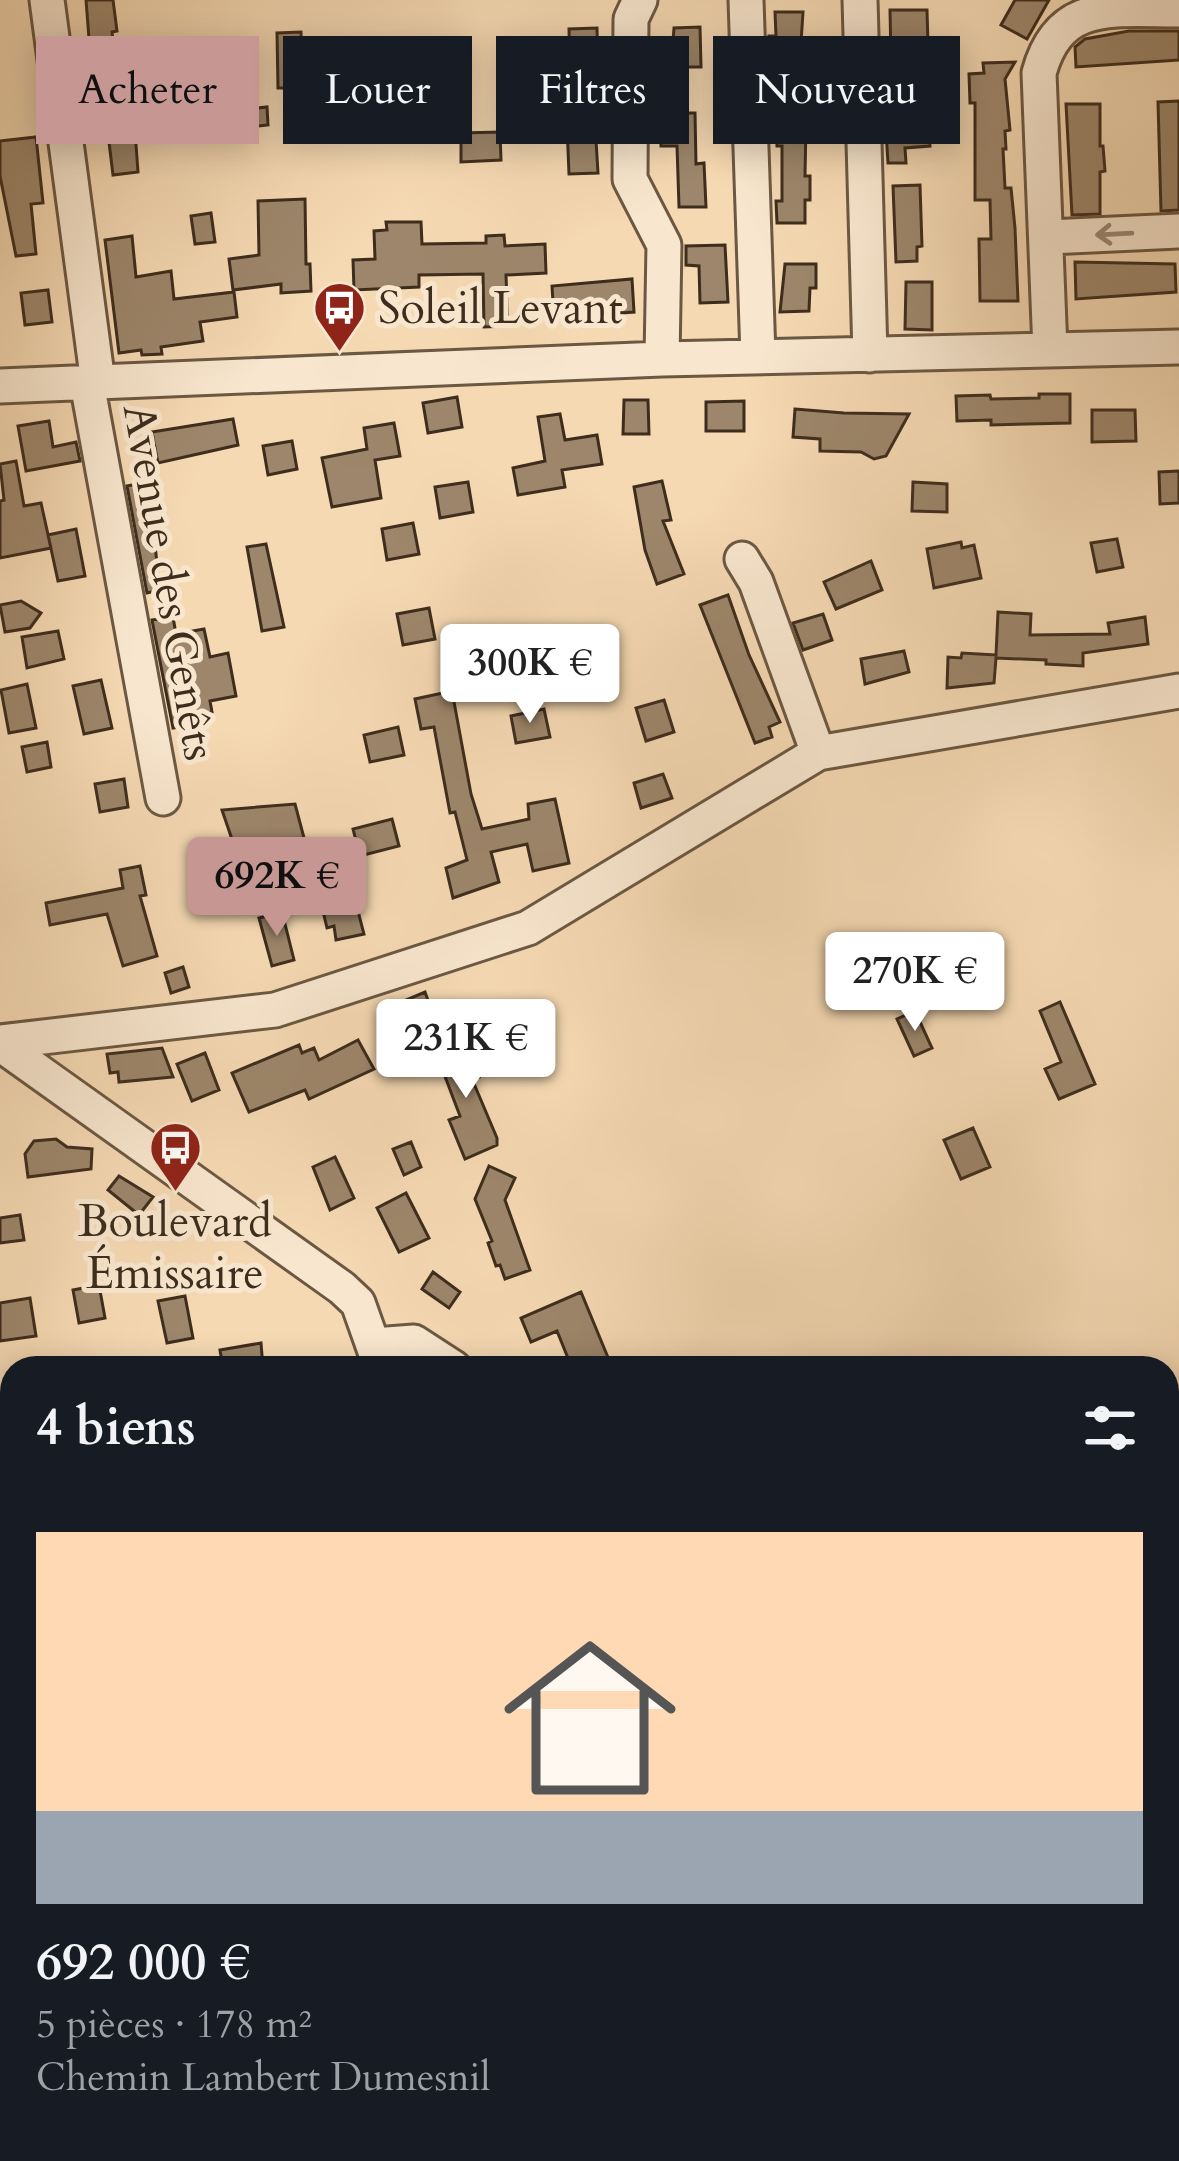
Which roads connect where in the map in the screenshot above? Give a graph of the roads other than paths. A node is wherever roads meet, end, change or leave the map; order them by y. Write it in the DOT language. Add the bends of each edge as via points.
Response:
graph roads {
  1 [pos="47,0"];
  2 [pos="640,0"];
  3 [pos="746,0"];
  4 [pos="860,0"];
  5 [pos="1179,10"];
  6 [pos="1179,231"];
  7 [pos="1049,238"];
  8 [pos="1179,347"];
  9 [pos="1050,350"];
  10 [pos="758,356"];
  11 [pos="870,356"];
  12 [pos="662,359"];
  13 [pos="92,383"];
  14 [pos="0,386"];
  15 [pos="742,559"];
  16 [pos="1179,691"];
  17 [pos="818,753"];
  18 [pos="163,798"];
  19 [pos="0,1043"];
  20 [pos="378,1356"];
  21 [pos="380,1356"];
  22 [pos="436,1356"];
  1 -- 13 [label="street, Avenue des Genêts"];
  2 -- 12 [label="street" via="631,20 629,179 664,245"];
  3 -- 10 [label="street"];
  4 -- 11 [label="street"];
  5 -- 7 [label="street" via="1083,10 1060,25 1039,73"];
  6 -- 7 [label="street, one-way"];
  7 -- 9 [label="street"];
  8 -- 9 [label="street"];
  9 -- 11 [label="street"];
  10 -- 11 [label="street"];
  10 -- 12 [label="street"];
  12 -- 13 [label="street"];
  13 -- 14 [label="street"];
  13 -- 18 [label="street, Avenue des Genêts"];
  15 -- 17 [label="street"];
  16 -- 17 [label="street"];
  17 -- 19 [label="street" via="528,928 275,1010"];
  19 -- 20 [label="street" via="342,1288 358,1303"];
  21 -- 22 [label="street" via="414,1342"];
}
